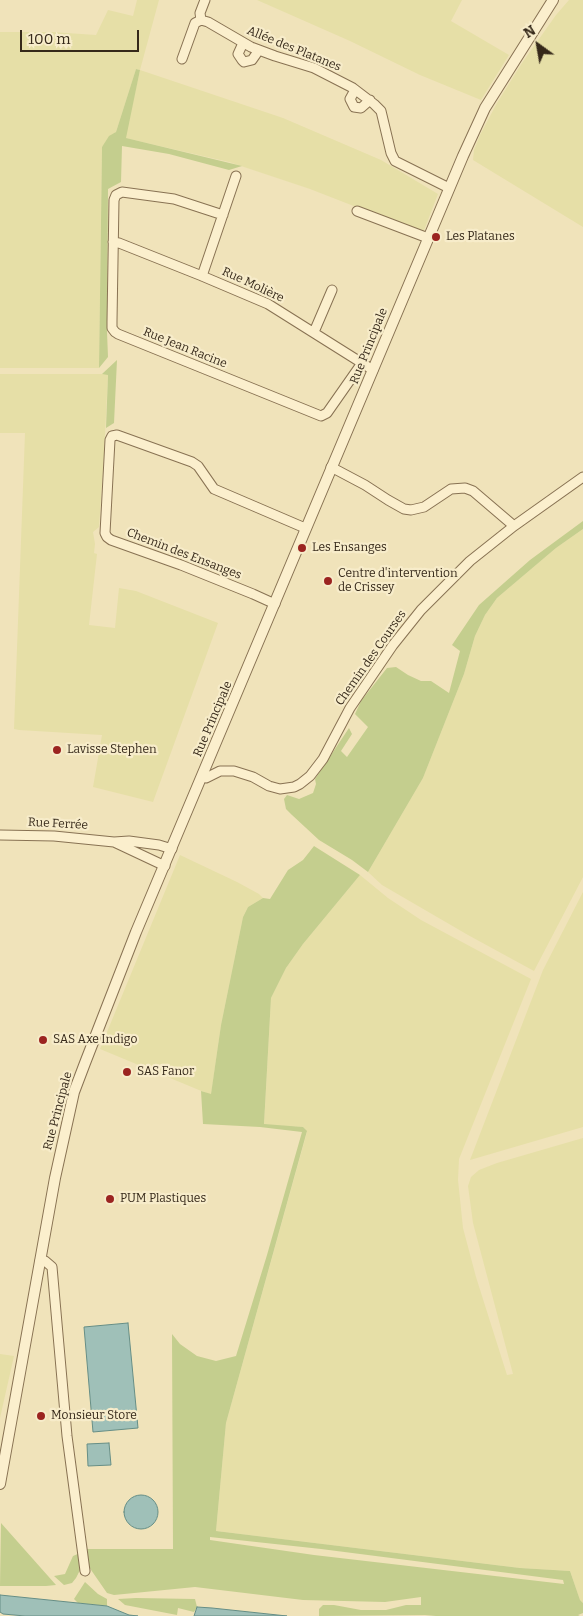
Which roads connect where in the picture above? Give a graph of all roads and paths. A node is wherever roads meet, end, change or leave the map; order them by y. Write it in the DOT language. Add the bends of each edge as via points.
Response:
graph roads {
  1 [pos="205,0"];
  2 [pos="553,0"];
  3 [pos="201,20"];
  4 [pos="243,43"];
  5 [pos="259,50"];
  6 [pos="182,59"];
  7 [pos="355,90"];
  8 [pos="370,100"];
  9 [pos="236,176"];
  10 [pos="449,188"];
  11 [pos="357,211"];
  12 [pos="223,215"];
  13 [pos="428,238"];
  14 [pos="113,242"];
  15 [pos="202,276"];
  16 [pos="332,290"];
  17 [pos="314,332"];
  18 [pos="362,363"];
  19 [pos="373,370"];
  20 [pos="331,467"];
  21 [pos="583,477"];
  22 [pos="514,526"];
  23 [pos="305,528"];
  24 [pos="275,604"];
  25 [pos="202,777"];
  26 [pos="0,835"];
  27 [pos="114,842"];
  28 [pos="172,849"];
  29 [pos="164,866"];
  30 [pos="40,1261"];
  31 [pos="0,1484"];
  32 [pos="85,1571"];
  1 -- 3 [label="street"];
  2 -- 10 [label="street, Rue Principale" via="485,108"];
  3 -- 4 [label="street, Allée des Platanes"];
  3 -- 6 [label="street" via="194,23"];
  4 -- 5 [label="street, Allée des Platanes"];
  4 -- 5 [label="street" via="238,54 244,62 252,60"];
  5 -- 7 [label="street, Allée des Platanes" via="314,68"];
  7 -- 8 [label="street, Allée des Platanes"];
  7 -- 8 [label="street" via="350,99 354,107 361,108"];
  8 -- 10 [label="street, Allée des Platanes" via="383,115 395,161"];
  9 -- 12 [label="street"];
  10 -- 13 [label="street, Rue Principale"];
  11 -- 13 [label="street"];
  12 -- 14 [label="street, Rue Jean Racine" via="174,198 119,193 114,200"];
  12 -- 15 [label="street"];
  13 -- 19 [label="street, Rue Principale"];
  14 -- 15 [label="street, Rue Molière"];
  14 -- 18 [label="street, Rue Jean Racine" via="112,328 118,334 321,416 327,413"];
  15 -- 17 [label="street, Rue Molière" via="268,304"];
  16 -- 17 [label="street"];
  17 -- 18 [label="street, Rue Molière"];
  18 -- 19 [label="street, Rue Molière"];
  19 -- 20 [label="street, Rue Principale"];
  20 -- 22 [label="street" via="404,509 424,506 451,489 465,488 473,491"];
  20 -- 23 [label="street, Rue Principale"];
  21 -- 22 [label="street, Chemin des Courses"];
  22 -- 25 [label="street, Chemin des Courses" via="470,561 421,610 350,708 323,759 310,776 294,787 280,789 234,771 220,771"];
  23 -- 24 [label="street, Rue Principale"];
  23 -- 24 [label="street, Chemin des Ensanges" via="214,489 192,462 117,434 110,440 105,533 111,540"];
  24 -- 25 [label="street, Rue Principale"];
  25 -- 28 [label="street, Rue Principale"];
  26 -- 27 [label="street, Rue Ferrée" via="74,837"];
  27 -- 28 [label="street, Rue Ferrée" via="150,843"];
  27 -- 29 [label="street, Rue Ferrée"];
  28 -- 29 [label="street, Rue Principale"];
  29 -- 30 [label="street, Rue Principale" via="74,1092"];
  30 -- 31 [label="street, Rue Principale"];
  30 -- 32 [label="street" via="52,1267 67,1436"];
}
